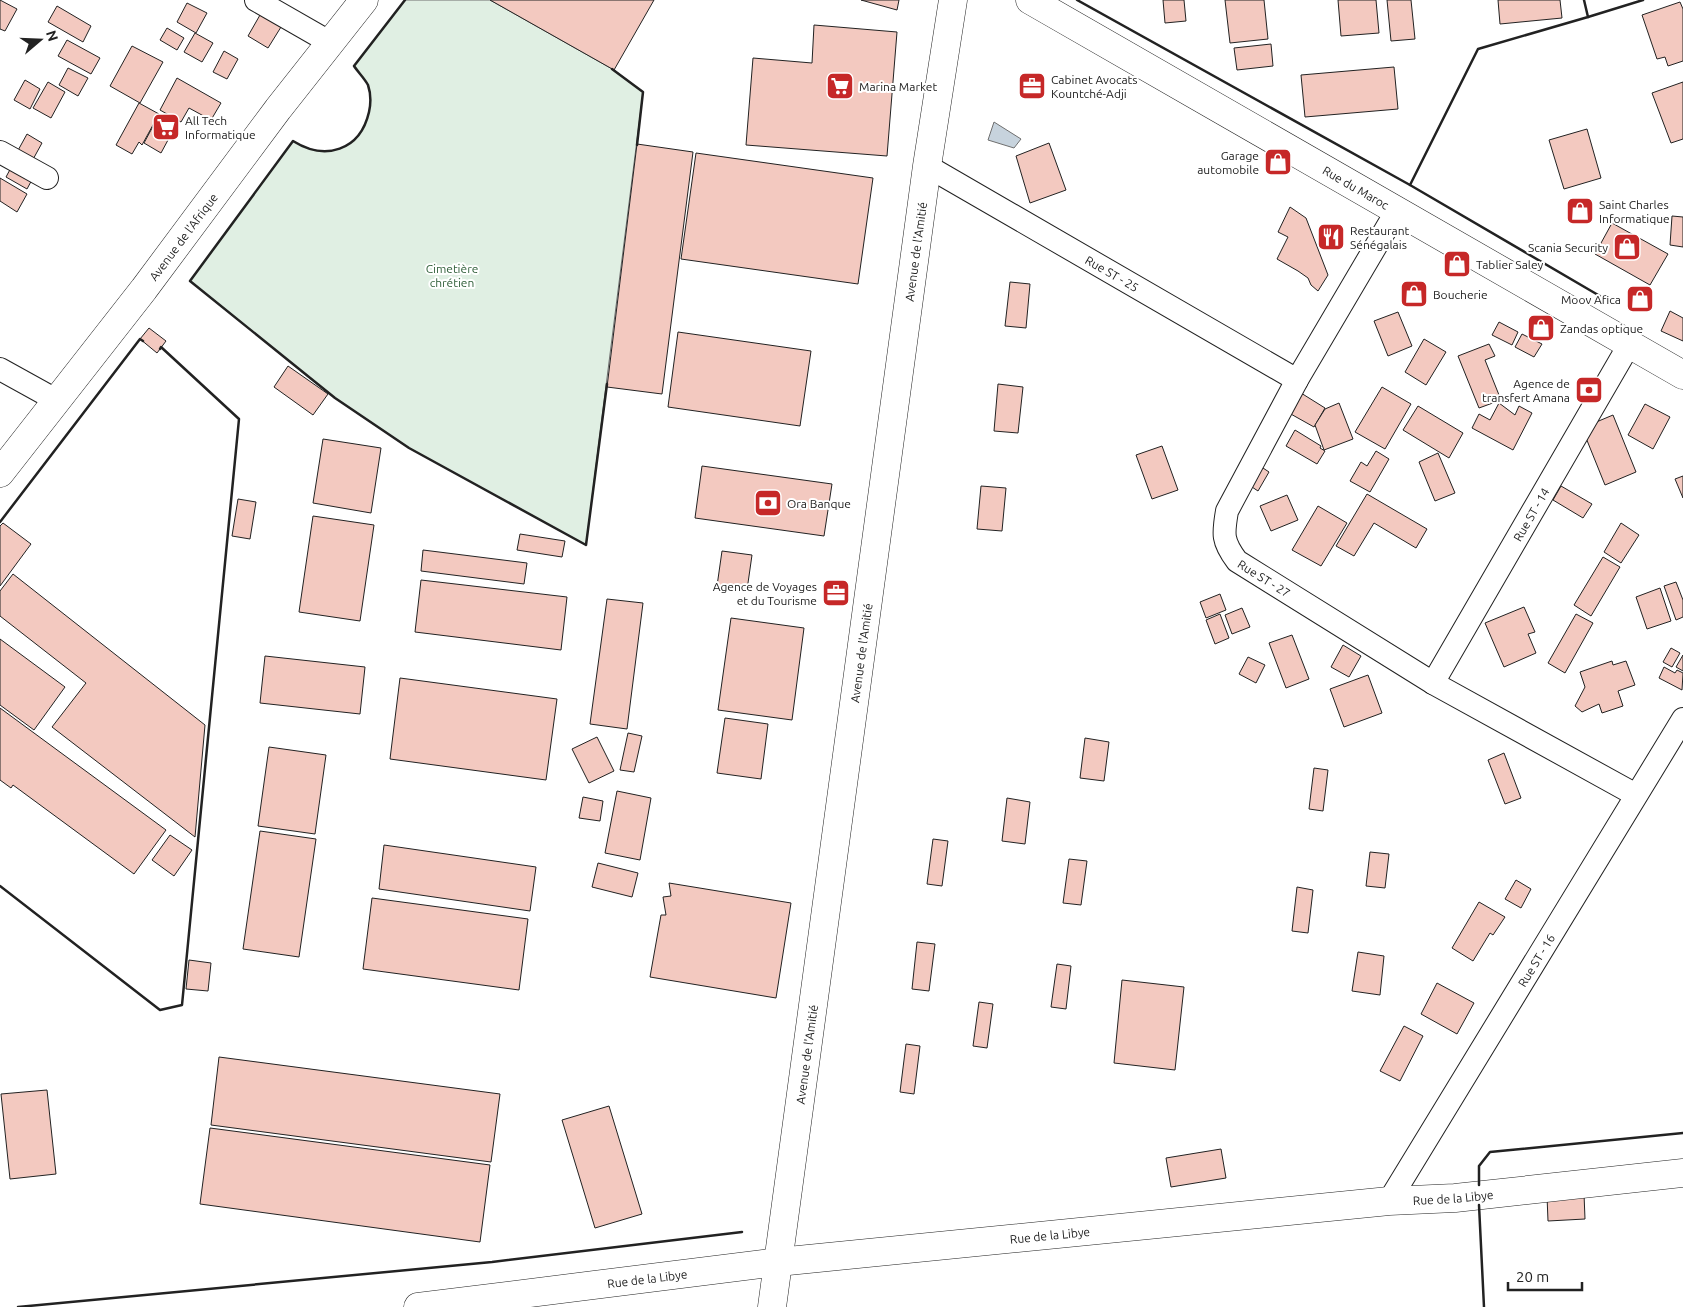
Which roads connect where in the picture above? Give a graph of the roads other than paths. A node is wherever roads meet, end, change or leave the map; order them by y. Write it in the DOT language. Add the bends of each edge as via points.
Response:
graph roads {
  1 [pos="256,0"];
  2 [pos="364,0"];
  3 [pos="954,0"];
  4 [pos="1030,0"];
  5 [pos="331,43"];
  6 [pos="0,152"];
  7 [pos="927,166"];
  8 [pos="47,178"];
  9 [pos="1396,212"];
  10 [pos="1629,345"];
  11 [pos="0,369"];
  12 [pos="1683,375"];
  13 [pos="1297,380"];
  14 [pos="56,400"];
  15 [pos="0,473"];
  16 [pos="1433,683"];
  17 [pos="1683,719"];
  18 [pos="1636,795"];
  19 [pos="1683,1173"];
  20 [pos="1389,1201"];
  21 [pos="778,1262"];
  22 [pos="418,1307"];
  23 [pos="772,1307"];
  1 -- 5 [label="street"];
  2 -- 5 [label="street, Avenue de l'Afrique"];
  3 -- 7 [label="street, Avenue de l'Amitié"];
  4 -- 9 [label="street, Rue du Maroc"];
  5 -- 14 [label="street, Avenue de l'Afrique"];
  6 -- 8 [label="street"];
  7 -- 13 [label="street, Rue ST - 25"];
  7 -- 21 [label="street, Avenue de l'Amitié"];
  9 -- 10 [label="street, Rue du Maroc"];
  9 -- 13 [label="street, Rue ST - 27"];
  10 -- 12 [label="street, Rue du Maroc"];
  10 -- 16 [label="street, Rue ST - 14"];
  11 -- 14 [label="street"];
  13 -- 16 [label="street, Rue ST - 27" via="1227,511 1223,532 1227,547 1237,561"];
  14 -- 15 [label="street, Avenue de l'Afrique"];
  16 -- 18 [label="street, Rue ST - 27"];
  17 -- 18 [label="street, Rue ST - 16"];
  18 -- 20 [label="street, Rue ST - 16"];
  19 -- 20 [label="street, Rue de la Libye" via="1463,1197"];
  20 -- 21 [label="street, Rue de la Libye"];
  21 -- 22 [label="street, Rue de la Libye"];
  21 -- 23 [label="street, Avenue de l'Amitié"];
}
